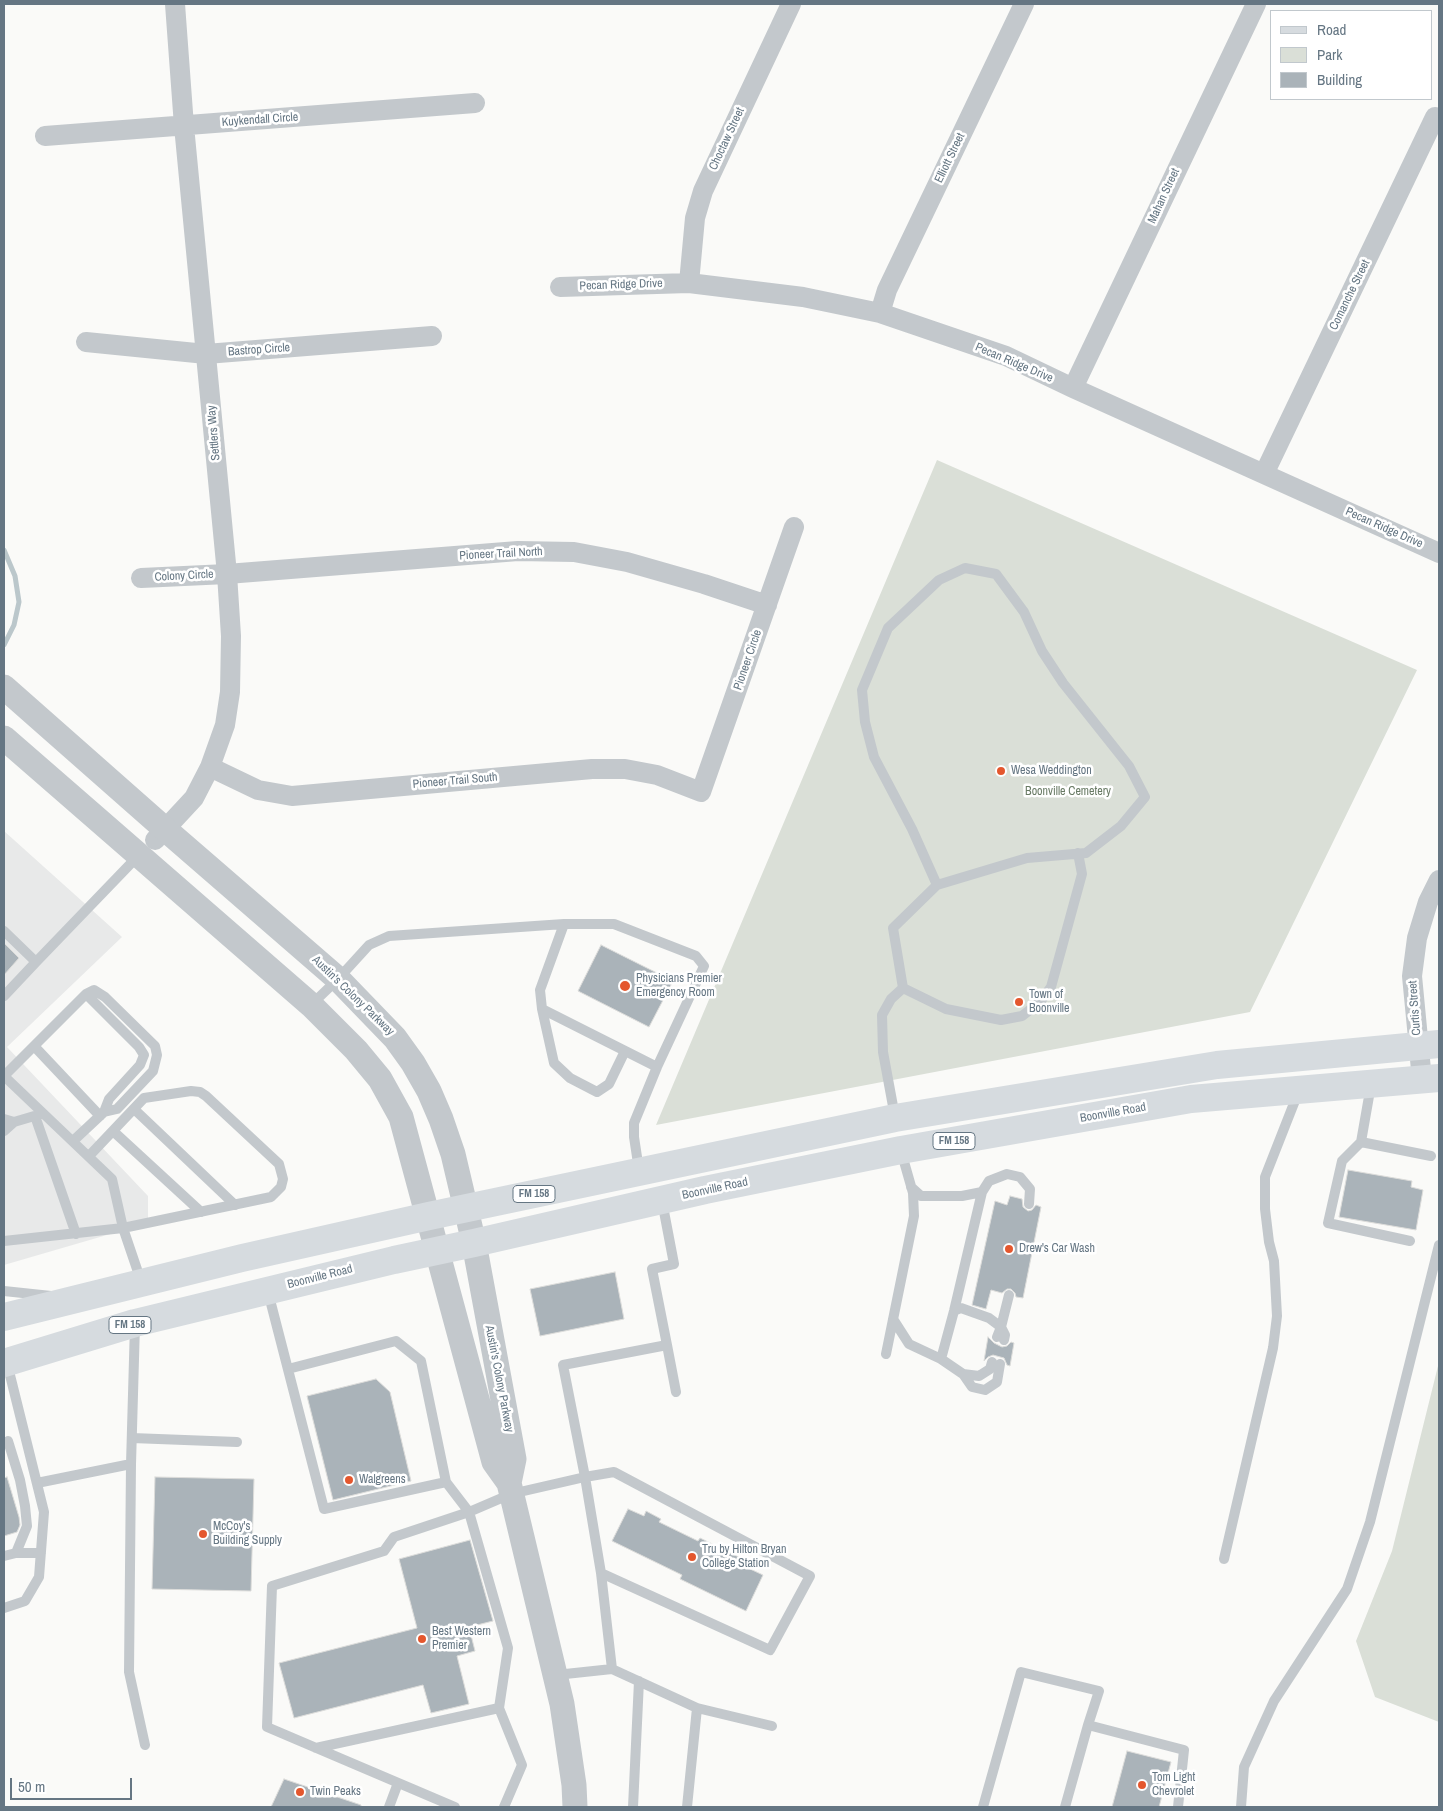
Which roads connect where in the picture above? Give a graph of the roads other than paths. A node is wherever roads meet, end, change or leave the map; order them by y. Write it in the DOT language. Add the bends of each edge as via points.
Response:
graph roads {
  1 [pos="174,4"];
  2 [pos="791,4"];
  3 [pos="1024,4"];
  4 [pos="1256,4"];
  5 [pos="475,103"];
  6 [pos="1435,117"];
  7 [pos="184,126"];
  8 [pos="44,136"];
  9 [pos="689,283"];
  10 [pos="560,287"];
  11 [pos="880,313"];
  12 [pos="432,336"];
  13 [pos="86,342"];
  14 [pos="206,354"];
  15 [pos="1072,388"];
  16 [pos="1264,474"];
  17 [pos="794,527"];
  18 [pos="1439,553"];
  19 [pos="228,574"];
  20 [pos="141,578"];
  21 [pos="767,605"];
  22 [pos="4,687"];
  23 [pos="4,738"];
  24 [pos="210,767"];
  25 [pos="701,792"];
  26 [pos="151,845"];
  27 [pos="1078,853"];
  28 [pos="1439,880"];
  29 [pos="937,885"];
  30 [pos="564,924"];
  31 [pos="4,931"];
  32 [pos="36,962"];
  33 [pos="338,979"];
  34 [pos="903,988"];
  35 [pos="4,996"];
  36 [pos="311,1005"];
  37 [pos="542,1009"];
  38 [pos="1428,1045"];
  39 [pos="34,1046"];
  40 [pos="625,1051"];
  41 [pos="657,1067"];
  42 [pos="4,1076"];
  43 [pos="1430,1079"];
  44 [pos="1371,1084"];
  45 [pos="1300,1090"];
  46 [pos="134,1109"];
  47 [pos="40,1114"];
  48 [pos="102,1114"];
  49 [pos="895,1118"];
  50 [pos="9,1120"];
  51 [pos="4,1131"];
  52 [pos="113,1131"];
  53 [pos="73,1141"];
  54 [pos="1361,1142"];
  55 [pos="901,1150"];
  56 [pos="89,1156"];
  57 [pos="1431,1156"];
  58 [pos="639,1172"];
  59 [pos="911,1187"];
  60 [pos="982,1192"];
  61 [pos="662,1200"];
  62 [pos="1029,1204"];
  63 [pos="235,1205"];
  64 [pos="466,1208"];
  65 [pos="201,1212"];
  66 [pos="429,1216"];
  67 [pos="123,1228"];
  68 [pos="76,1234"];
  69 [pos="4,1241"];
  70 [pos="1410,1241"];
  71 [pos="474,1243"];
  72 [pos="1439,1245"];
  73 [pos="438,1250"];
  74 [pos="141,1282"];
  75 [pos="268,1290"];
  76 [pos="4,1291"];
  77 [pos="1009,1295"];
  78 [pos="76,1298"];
  79 [pos="954,1311"];
  80 [pos="4,1317"];
  81 [pos="893,1319"];
  82 [pos="136,1323"];
  83 [pos="1001,1327"];
  84 [pos="1001,1339"];
  85 [pos="667,1345"];
  86 [pos="886,1354"];
  87 [pos="5,1359"];
  88 [pos="941,1359"];
  89 [pos="288,1369"];
  90 [pos="963,1374"];
  91 [pos="676,1392"];
  92 [pos="132,1438"];
  93 [pos="26,1440"];
  94 [pos="6,1442"];
  95 [pos="237,1442"];
  96 [pos="131,1464"];
  97 [pos="585,1477"];
  98 [pos="446,1482"];
  99 [pos="37,1483"];
  100 [pos="510,1489"];
  101 [pos="469,1512"];
  102 [pos="16,1553"];
  103 [pos="40,1553"];
  104 [pos="4,1556"];
  105 [pos="1224,1559"];
  106 [pos="602,1573"];
  107 [pos="4,1608"];
  108 [pos="612,1669"];
  109 [pos="555,1675"];
  110 [pos="639,1682"];
  111 [pos="499,1708"];
  112 [pos="696,1708"];
  113 [pos="1088,1725"];
  114 [pos="772,1726"];
  115 [pos="145,1745"];
  116 [pos="316,1748"];
  117 [pos="398,1783"];
  118 [pos="438,1804"];
  119 [pos="389,1807"];
  120 [pos="455,1807"];
  121 [pos="504,1807"];
  122 [pos="575,1807"];
  123 [pos="633,1807"];
  124 [pos="687,1807"];
  125 [pos="982,1807"];
  126 [pos="1065,1807"];
  127 [pos="1178,1807"];
  128 [pos="1241,1807"];
  1 -- 7 [label="street, Settlers Way"];
  2 -- 9 [label="street, Choctaw Street" via="702,191 695,218"];
  3 -- 11 [label="street, Elliott Street" via="887,290"];
  4 -- 15 [label="street, Mahan Street"];
  5 -- 7 [label="street, Kuykendall Circle"];
  6 -- 16 [label="street, Comanche Street"];
  7 -- 8 [label="street, Kuykendall Circle"];
  7 -- 14 [label="street, Settlers Way"];
  9 -- 10 [label="street, Pecan Ridge Drive"];
  9 -- 11 [label="street, Pecan Ridge Drive" via="803,298"];
  11 -- 15 [label="street, Pecan Ridge Drive" via="1006,356"];
  12 -- 14 [label="street, Bastrop Circle"];
  13 -- 14 [label="street, Bastrop Circle"];
  14 -- 19 [label="street, Settlers Way"];
  15 -- 16 [label="street, Pecan Ridge Drive"];
  16 -- 18 [label="street, Pecan Ridge Drive"];
  17 -- 21 [label="street, Pioneer Circle"];
  19 -- 20 [label="street, Colony Circle"];
  19 -- 21 [label="street, Pioneer Trail North" via="518,551 574,552 627,562"];
  19 -- 24 [label="street, Settlers Way" via="232,636 230,692 225,725"];
  21 -- 25 [label="street, Pioneer Circle"];
  22 -- 26 [label="street, Austin's Colony Parkway"];
  23 -- 26 [label="street, Austin's Colony Parkway"];
  24 -- 25 [label="street, Pioneer Trail South" via="258,790 292,796 600,769 625,769 657,775"];
  24 -- 26 [label="street, Settlers Way" via="194,798"];
  26 -- 32 [label="lane"];
  26 -- 33 [label="street, Austin's Colony Parkway"];
  26 -- 36 [label="street, Austin's Colony Parkway"];
  27 -- 29 [label="lane" via="1027,858"];
  27 -- 29 [label="lane" via="1086,853 1121,826 1145,797 1129,766 1063,683 1042,651 1024,612 996,574 965,568 939,580 888,628 862,690 865,722 874,756"];
  27 -- 34 [label="lane" via="1082,874 1051,987 1040,1002 1022,1016 1001,1020 946,1009"];
  28 -- 38 [label="street, Curtis Street" via="1417,938 1412,976"];
  29 -- 34 [label="lane" via="892,928"];
  30 -- 33 [label="lane" via="389,936 369,945"];
  30 -- 37 [label="lane" via="540,990"];
  30 -- 41 [label="lane" via="614,924 696,956 704,966"];
  31 -- 32 [label="lane"];
  32 -- 35 [label="lane"];
  33 -- 36 [label="lane"];
  33 -- 64 [label="street, Austin's Colony Parkway" via="395,1038 429,1091 453,1154"];
  34 -- 49 [label="lane" via="891,998 882,1015 883,1052"];
  36 -- 66 [label="street, Austin's Colony Parkway" via="356,1050 384,1086 401,1116"];
  37 -- 40 [label="lane"];
  37 -- 40 [label="lane" via="554,1062 570,1078 597,1092 608,1084"];
  38 -- 43 [label="street, Curtis Street"];
  38 -- 49 [label="main road, FM 158" via="1217,1064"];
  39 -- 42 [label="lane"];
  39 -- 48 [label="lane"];
  39 -- 48 [label="lane" via="86,994 144,1055 140,1065 109,1099"];
  40 -- 41 [label="lane"];
  41 -- 58 [label="lane" via="634,1123"];
  42 -- 47 [label="lane"];
  43 -- 44 [label="main road, Boonville Road / FM 158"];
  44 -- 45 [label="main road, Boonville Road / FM 158"];
  44 -- 54 [label="lane"];
  45 -- 55 [label="main road, Boonville Road / FM 158" via="1191,1099"];
  45 -- 105 [label="lane" via="1265,1177 1265,1209 1274,1261 1277,1316 1273,1348"];
  46 -- 52 [label="lane"];
  46 -- 63 [label="lane"];
  46 -- 63 [label="lane" via="144,1098 200,1092 278,1164 283,1179 281,1187 271,1197"];
  47 -- 50 [label="lane"];
  47 -- 53 [label="lane"];
  47 -- 68 [label="lane"];
  48 -- 53 [label="lane"];
  49 -- 55 [label="main road"];
  49 -- 58 [label="main road, FM 158"];
  50 -- 51 [label="lane"];
  52 -- 56 [label="lane"];
  52 -- 65 [label="lane"];
  53 -- 56 [label="lane"];
  54 -- 57 [label="lane"];
  54 -- 70 [label="lane" via="1342,1161 1328,1222"];
  55 -- 59 [label="lane"];
  55 -- 61 [label="main road, Boonville Road / FM 158"];
  56 -- 67 [label="lane" via="112,1179"];
  58 -- 64 [label="main road, FM 158"];
  59 -- 60 [label="lane" via="921,1196 962,1196"];
  59 -- 81 [label="lane" via="914,1216"];
  60 -- 62 [label="lane" via="989,1181 1007,1174 1020,1177 1030,1189"];
  60 -- 79 [label="lane"];
  61 -- 71 [label="main road, Boonville Road / FM 158"];
  61 -- 85 [label="lane" via="674,1264 652,1269"];
  63 -- 65 [label="lane"];
  64 -- 66 [label="main road, FM 158"];
  64 -- 71 [label="street, Austin's Colony Parkway"];
  65 -- 67 [label="lane"];
  66 -- 73 [label="street, Austin's Colony Parkway"];
  66 -- 74 [label="main road, FM 158"];
  67 -- 68 [label="lane"];
  67 -- 74 [label="lane"];
  68 -- 69 [label="lane"];
  71 -- 73 [label="main road, Boonville Road / FM 158"];
  71 -- 100 [label="street, Austin's Colony Parkway" via="514,1459"];
  72 -- 128 [label="lane" via="1370,1522 1347,1589 1274,1700 1244,1767"];
  73 -- 75 [label="main road, Boonville Road / FM 158"];
  73 -- 100 [label="street, Austin's Colony Parkway" via="494,1462"];
  74 -- 78 [label="main road, FM 158"];
  75 -- 82 [label="main road, Boonville Road / FM 158"];
  75 -- 89 [label="lane"];
  76 -- 78 [label="lane"];
  77 -- 83 [label="lane"];
  78 -- 80 [label="main road, FM 158"];
  79 -- 83 [label="lane" via="961,1308 974,1311"];
  79 -- 88 [label="lane"];
  81 -- 86 [label="lane"];
  81 -- 88 [label="lane" via="909,1344"];
  82 -- 87 [label="main road, Boonville Road / FM 158"];
  82 -- 92 [label="lane"];
  83 -- 84 [label="lane"];
  85 -- 91 [label="lane"];
  85 -- 97 [label="lane" via="563,1365"];
  87 -- 93 [label="lane"];
  88 -- 90 [label="lane"];
  89 -- 98 [label="lane" via="396,1341 421,1361"];
  89 -- 98 [label="lane" via="324,1509"];
  90 -- 90 [label="lane" via="972,1387 985,1390 997,1382 996,1363 979,1376"];
  92 -- 95 [label="lane"];
  92 -- 96 [label="lane"];
  93 -- 94 [label="lane"];
  93 -- 99 [label="lane"];
  94 -- 102 [label="lane" via="23,1497 27,1526"];
  96 -- 99 [label="lane"];
  96 -- 115 [label="lane" via="130,1672"];
  97 -- 100 [label="lane"];
  97 -- 106 [label="lane"];
  97 -- 106 [label="lane" via="614,1472 810,1576 770,1650"];
  98 -- 101 [label="lane"];
  99 -- 103 [label="lane" via="44,1512"];
  100 -- 101 [label="lane"];
  100 -- 109 [label="street, Austin's Colony Parkway"];
  101 -- 111 [label="lane" via="508,1648"];
  101 -- 116 [label="lane" via="394,1537 384,1551 272,1586 267,1727"];
  102 -- 103 [label="lane"];
  102 -- 104 [label="lane"];
  103 -- 107 [label="lane" via="39,1576 25,1601"];
  106 -- 108 [label="lane"];
  108 -- 109 [label="lane"];
  108 -- 110 [label="lane"];
  109 -- 122 [label="street, Austin's Colony Parkway" via="562,1704"];
  110 -- 112 [label="lane"];
  110 -- 123 [label="lane"];
  111 -- 116 [label="lane"];
  111 -- 121 [label="lane" via="522,1764"];
  112 -- 114 [label="lane"];
  112 -- 124 [label="lane"];
  113 -- 125 [label="lane" via="1098,1691 1021,1672"];
  113 -- 126 [label="lane"];
  113 -- 127 [label="lane" via="1184,1750"];
  116 -- 117 [label="lane"];
  117 -- 118 [label="lane"];
  117 -- 119 [label="lane"];
  118 -- 120 [label="lane"];
}
